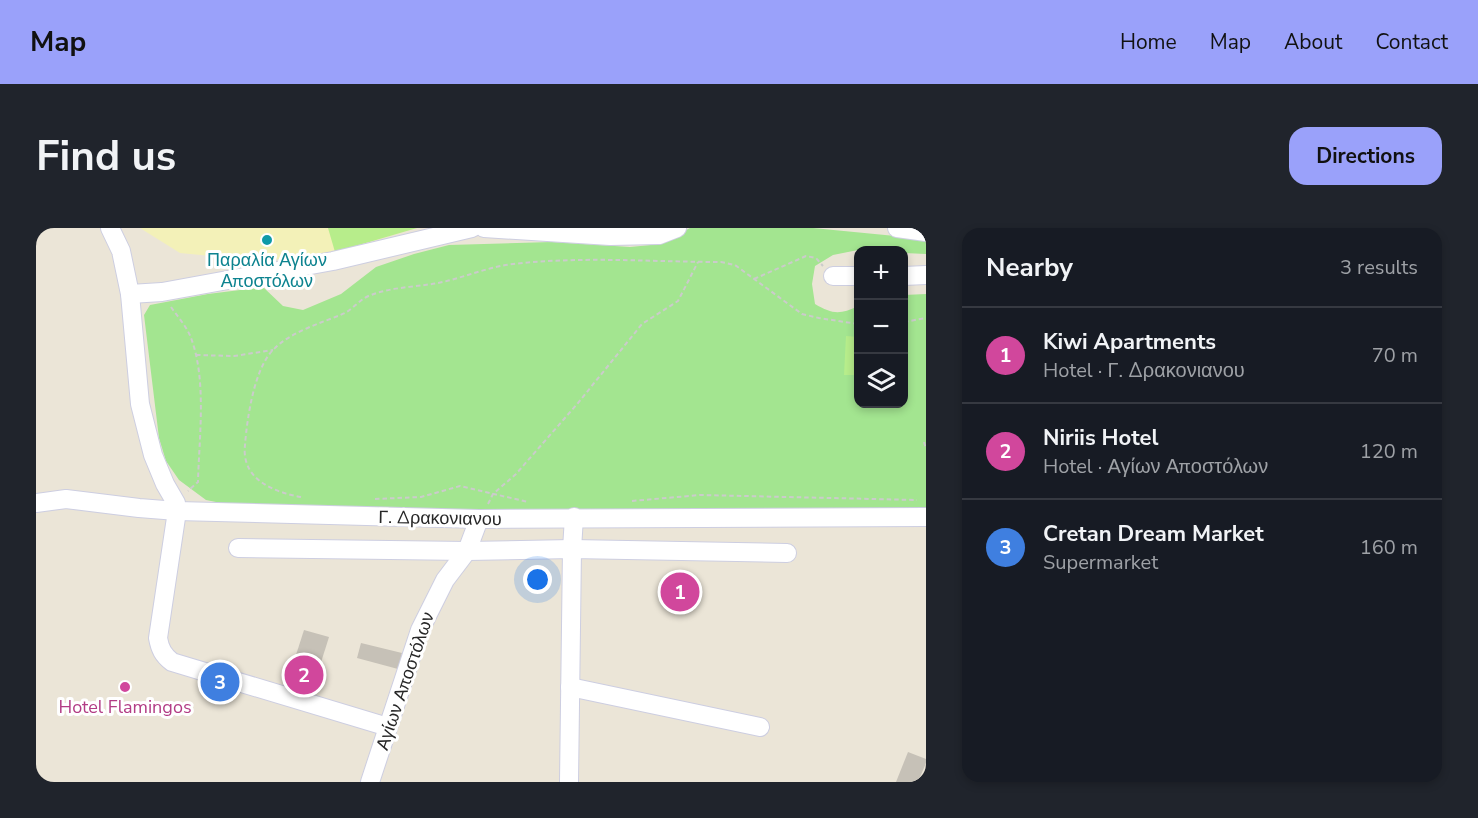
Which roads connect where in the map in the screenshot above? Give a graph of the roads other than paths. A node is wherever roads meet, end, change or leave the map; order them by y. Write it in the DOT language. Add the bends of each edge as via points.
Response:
graph roads {
  1 [pos="110,228"];
  2 [pos="472,228"];
  3 [pos="484,228"];
  4 [pos="677,228"];
  5 [pos="897,228"];
  6 [pos="926,232"];
  7 [pos="926,275"];
  8 [pos="833,276"];
  9 [pos="854,276"];
  10 [pos="908,276"];
  11 [pos="130,294"];
  12 [pos="36,503"];
  13 [pos="177,507"];
  14 [pos="926,517"];
  15 [pos="574,518"];
  16 [pos="479,519"];
  17 [pos="238,548"];
  18 [pos="572,549"];
  19 [pos="467,551"];
  20 [pos="787,553"];
  21 [pos="570,687"];
  22 [pos="388,727"];
  23 [pos="760,727"];
  24 [pos="370,782"];
  25 [pos="569,782"];
  1 -- 11 [label="street" via="124,261"];
  2 -- 11 [label="street" via="333,261 162,292"];
  3 -- 4 [label="street" via="610,236 659,235"];
  5 -- 6 [label="street"];
  7 -- 10 [label="street"];
  8 -- 9 [label="street"];
  11 -- 13 [label="street" via="140,404 153,455"];
  12 -- 13 [label="street, Γ. Δρακονιανου" via="66,500 139,508"];
  13 -- 16 [label="street, Γ. Δρακονιανου"];
  13 -- 22 [label="street" via="158,638 164,656 172,662"];
  14 -- 15 [label="street, Γ. Δρακονιανου"];
  15 -- 16 [label="street, Γ. Δρακονιανου"];
  15 -- 18 [label="street"];
  16 -- 19 [label="street, Αγίων Αποστόλων"];
  17 -- 19 [label="street"];
  18 -- 19 [label="street"];
  18 -- 20 [label="street"];
  18 -- 21 [label="street"];
  19 -- 22 [label="street, Αγίων Αποστόλων" via="445,580 420,630"];
  21 -- 23 [label="street"];
  21 -- 25 [label="street"];
  22 -- 24 [label="street, Αγίων Αποστόλων"];
}
